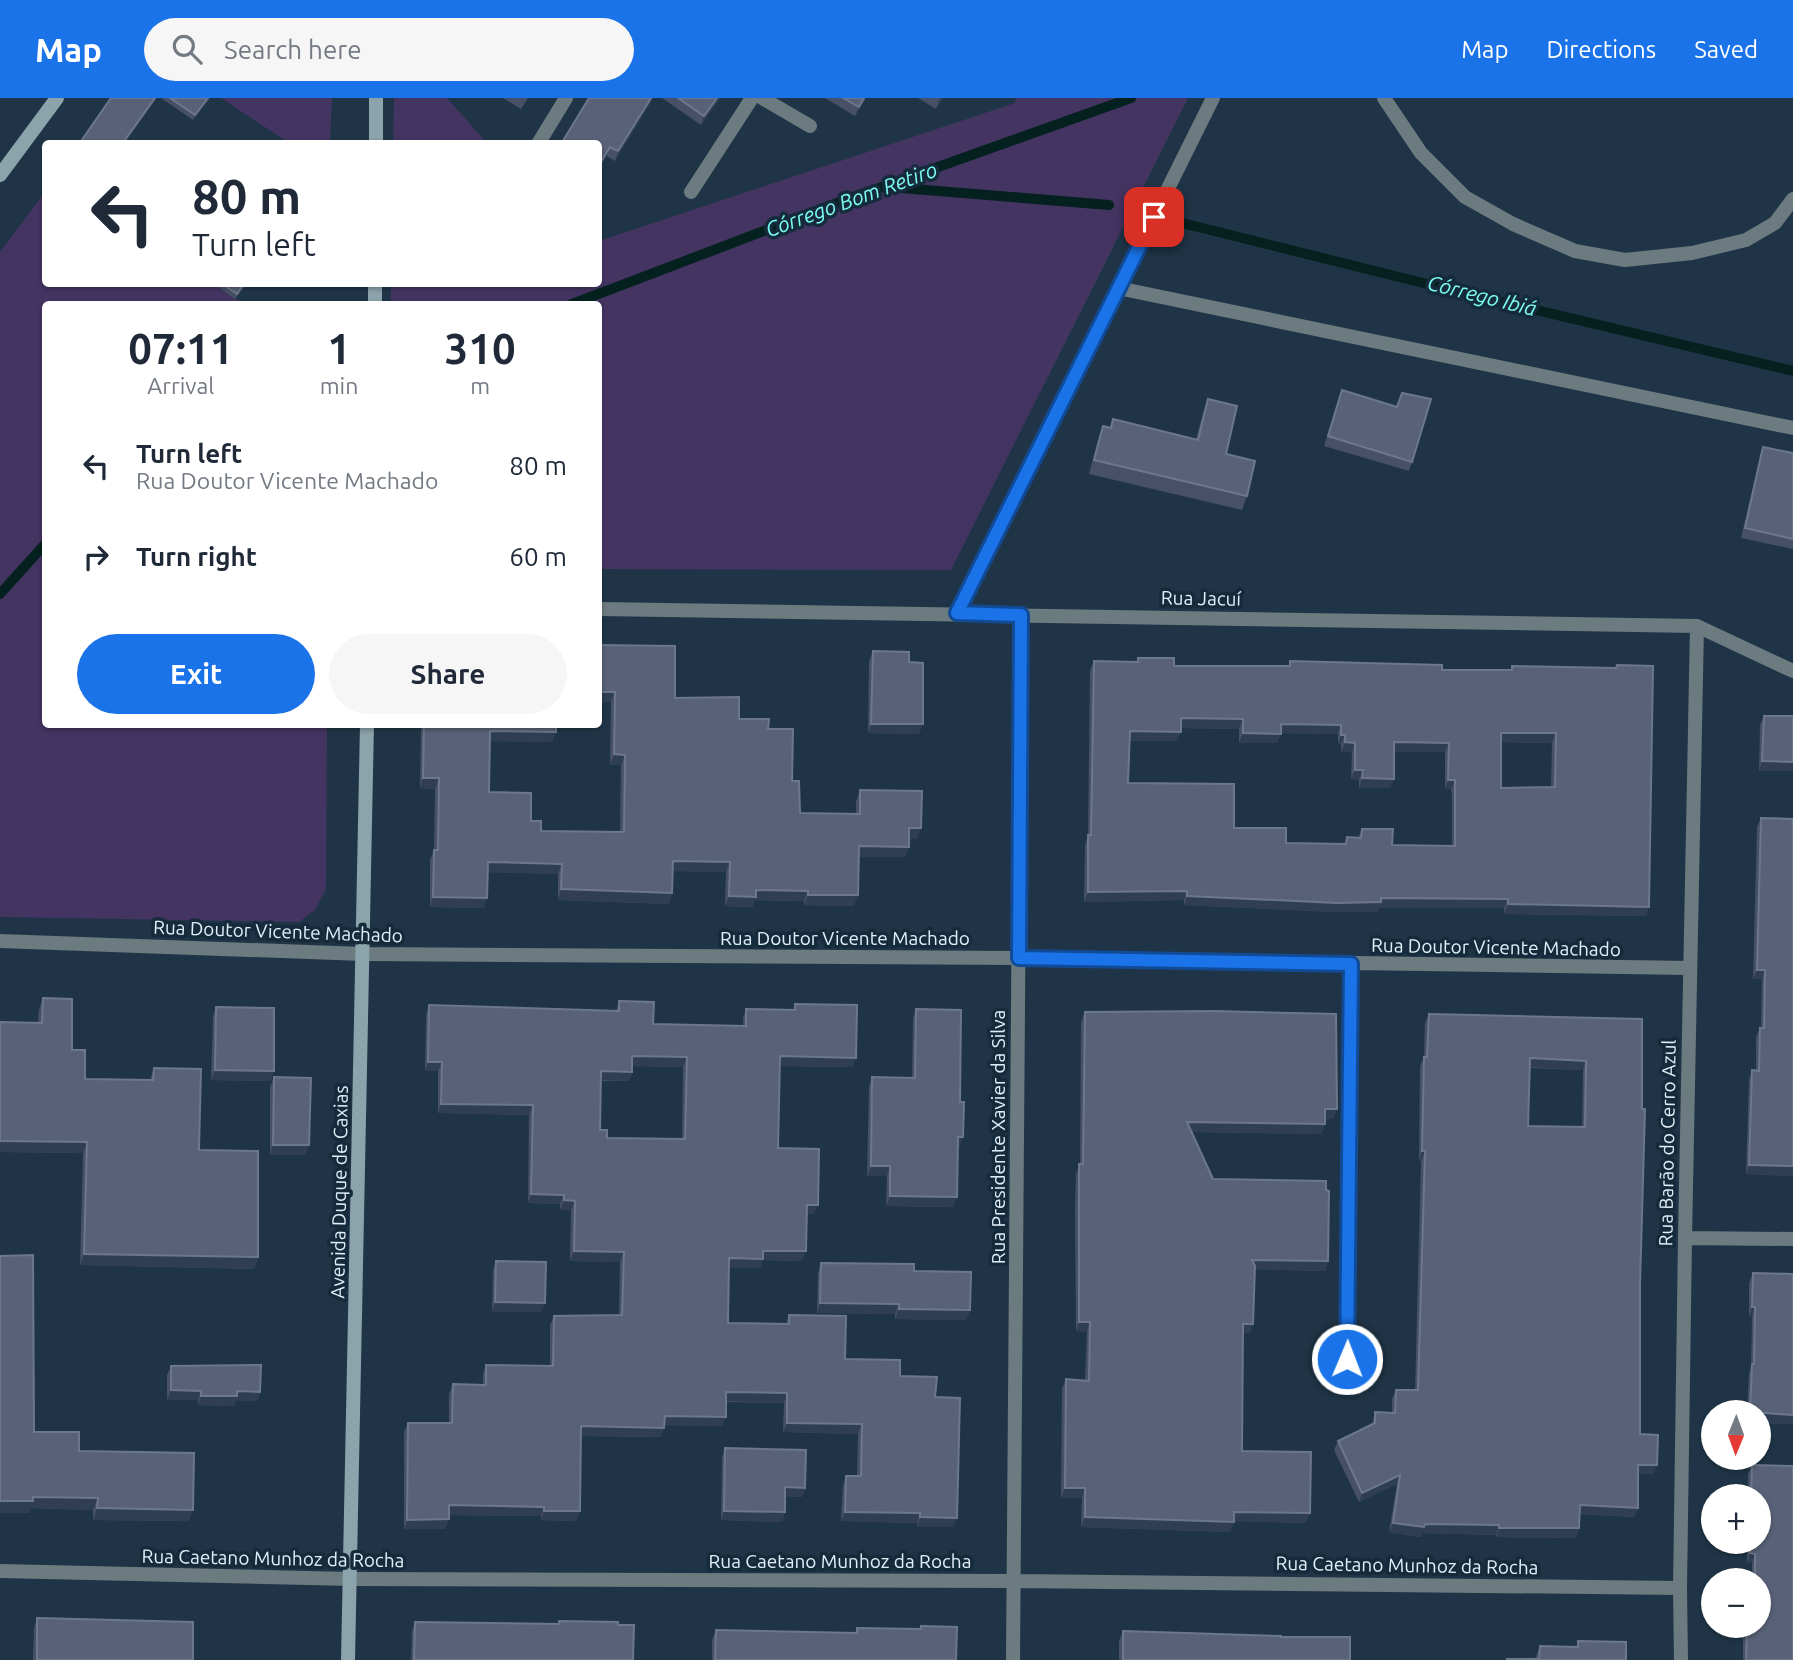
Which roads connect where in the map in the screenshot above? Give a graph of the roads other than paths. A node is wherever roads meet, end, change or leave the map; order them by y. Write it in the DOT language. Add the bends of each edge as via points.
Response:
graph roads {
  1 [pos="57,98"];
  2 [pos="376,98"];
  3 [pos="566,98"];
  4 [pos="752,98"];
  5 [pos="762,98"];
  6 [pos="1213,98"];
  7 [pos="1384,98"];
  8 [pos="810,126"];
  9 [pos="376,140"];
  10 [pos="540,140"];
  11 [pos="0,175"];
  12 [pos="691,192"];
  13 [pos="1793,199"];
  14 [pos="1118,288"];
  15 [pos="1793,428"];
  16 [pos="602,609"];
  17 [pos="957,613"];
  18 [pos="1021,615"];
  19 [pos="1697,626"];
  20 [pos="1793,671"];
  21 [pos="367,728"];
  22 [pos="0,941"];
  23 [pos="363,954"];
  24 [pos="1019,958"];
  25 [pos="1351,964"];
  26 [pos="1689,968"];
  27 [pos="1685,1238"];
  28 [pos="1793,1239"];
  29 [pos="1347,1359"];
  30 [pos="0,1571"];
  31 [pos="350,1579"];
  32 [pos="1014,1581"];
  33 [pos="1680,1588"];
  34 [pos="348,1660"];
  35 [pos="1013,1660"];
  36 [pos="1681,1660"];
  1 -- 11 [label="street"];
  2 -- 9 [label="street"];
  3 -- 10 [label="street"];
  4 -- 12 [label="street"];
  5 -- 8 [label="street"];
  6 -- 14 [label="street"];
  7 -- 13 [label="street" via="1421,153 1465,197 1574,251 1625,260 1692,253 1746,240 1775,223"];
  14 -- 15 [label="street"];
  14 -- 17 [label="street"];
  16 -- 17 [label="street, Rua Jacuí"];
  17 -- 18 [label="street, Rua Jacuí"];
  18 -- 19 [label="street, Rua Jacuí"];
  18 -- 24 [label="street, Rua Presidente Xavier da Silva"];
  19 -- 20 [label="street, Rua Jacuí"];
  19 -- 26 [label="street, Rua Barão do Cerro Azul"];
  21 -- 23 [label="street, Avenida Duque de Caxias"];
  22 -- 23 [label="street, Rua Doutor Vicente Machado"];
  23 -- 24 [label="street, Rua Doutor Vicente Machado"];
  23 -- 31 [label="street, Avenida Duque de Caxias"];
  24 -- 25 [label="street, Rua Doutor Vicente Machado"];
  24 -- 32 [label="street, Rua Presidente Xavier da Silva"];
  25 -- 26 [label="street, Rua Doutor Vicente Machado"];
  25 -- 29 [label="street"];
  26 -- 27 [label="street, Rua Barão do Cerro Azul"];
  27 -- 28 [label="street"];
  27 -- 33 [label="street, Rua Barão do Cerro Azul"];
  30 -- 31 [label="street, Rua Caetano Munhoz da Rocha"];
  31 -- 32 [label="street, Rua Caetano Munhoz da Rocha"];
  31 -- 34 [label="street, Avenida Duque de Caxias"];
  32 -- 33 [label="street, Rua Caetano Munhoz da Rocha"];
  32 -- 35 [label="street, Rua Presidente Xavier da Silva"];
  33 -- 36 [label="street, Rua Barão do Cerro Azul"];
}
